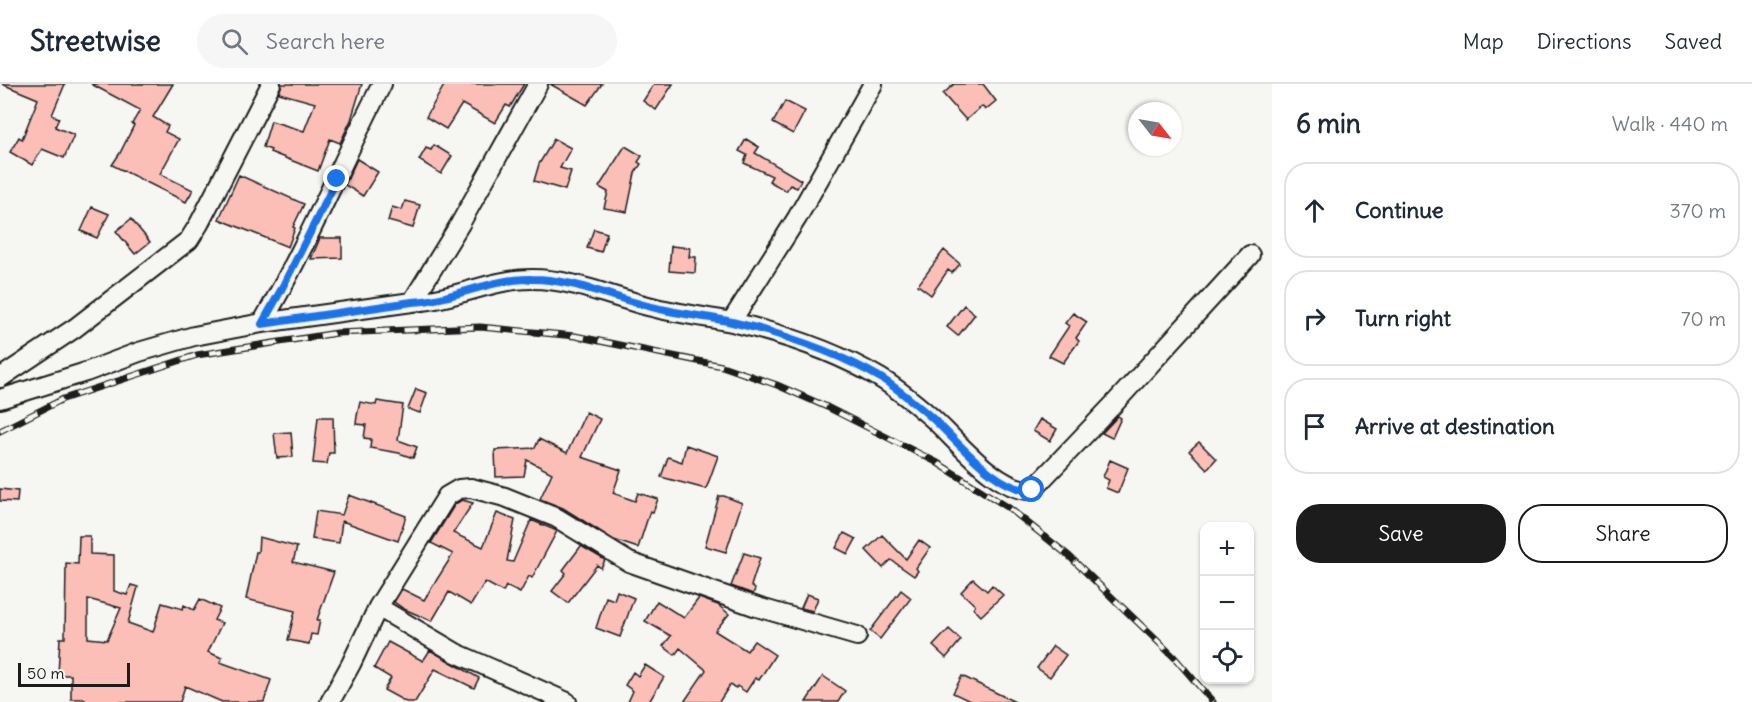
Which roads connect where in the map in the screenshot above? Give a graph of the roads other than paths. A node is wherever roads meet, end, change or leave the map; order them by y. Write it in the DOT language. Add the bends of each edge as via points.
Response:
graph roads {
  1 [pos="271,84"];
  2 [pos="382,84"];
  3 [pos="538,84"];
  4 [pos="873,84"];
  5 [pos="1250,255"];
  6 [pos="412,302"];
  7 [pos="731,322"];
  8 [pos="262,324"];
  9 [pos="0,378"];
  10 [pos="0,399"];
  11 [pos="378,607"];
  12 [pos="857,636"];
  13 [pos="330,702"];
  14 [pos="567,702"];
  1 -- 9 [label="street" via="189,240 75,328"];
  2 -- 8 [label="street"];
  3 -- 6 [label="street"];
  4 -- 7 [label="street" via="797,218"];
  5 -- 7 [label="street" via="1032,490 1016,488 995,475 930,416 881,379 801,342"];
  6 -- 7 [label="street" via="433,301 493,284 548,279 655,308"];
  6 -- 8 [label="street"];
  8 -- 10 [label="street" via="194,336"];
  11 -- 12 [label="street" via="447,496 471,488 557,518 629,562 757,607"];
  11 -- 13 [label="street"];
  11 -- 14 [label="street" via="456,653"];
}
